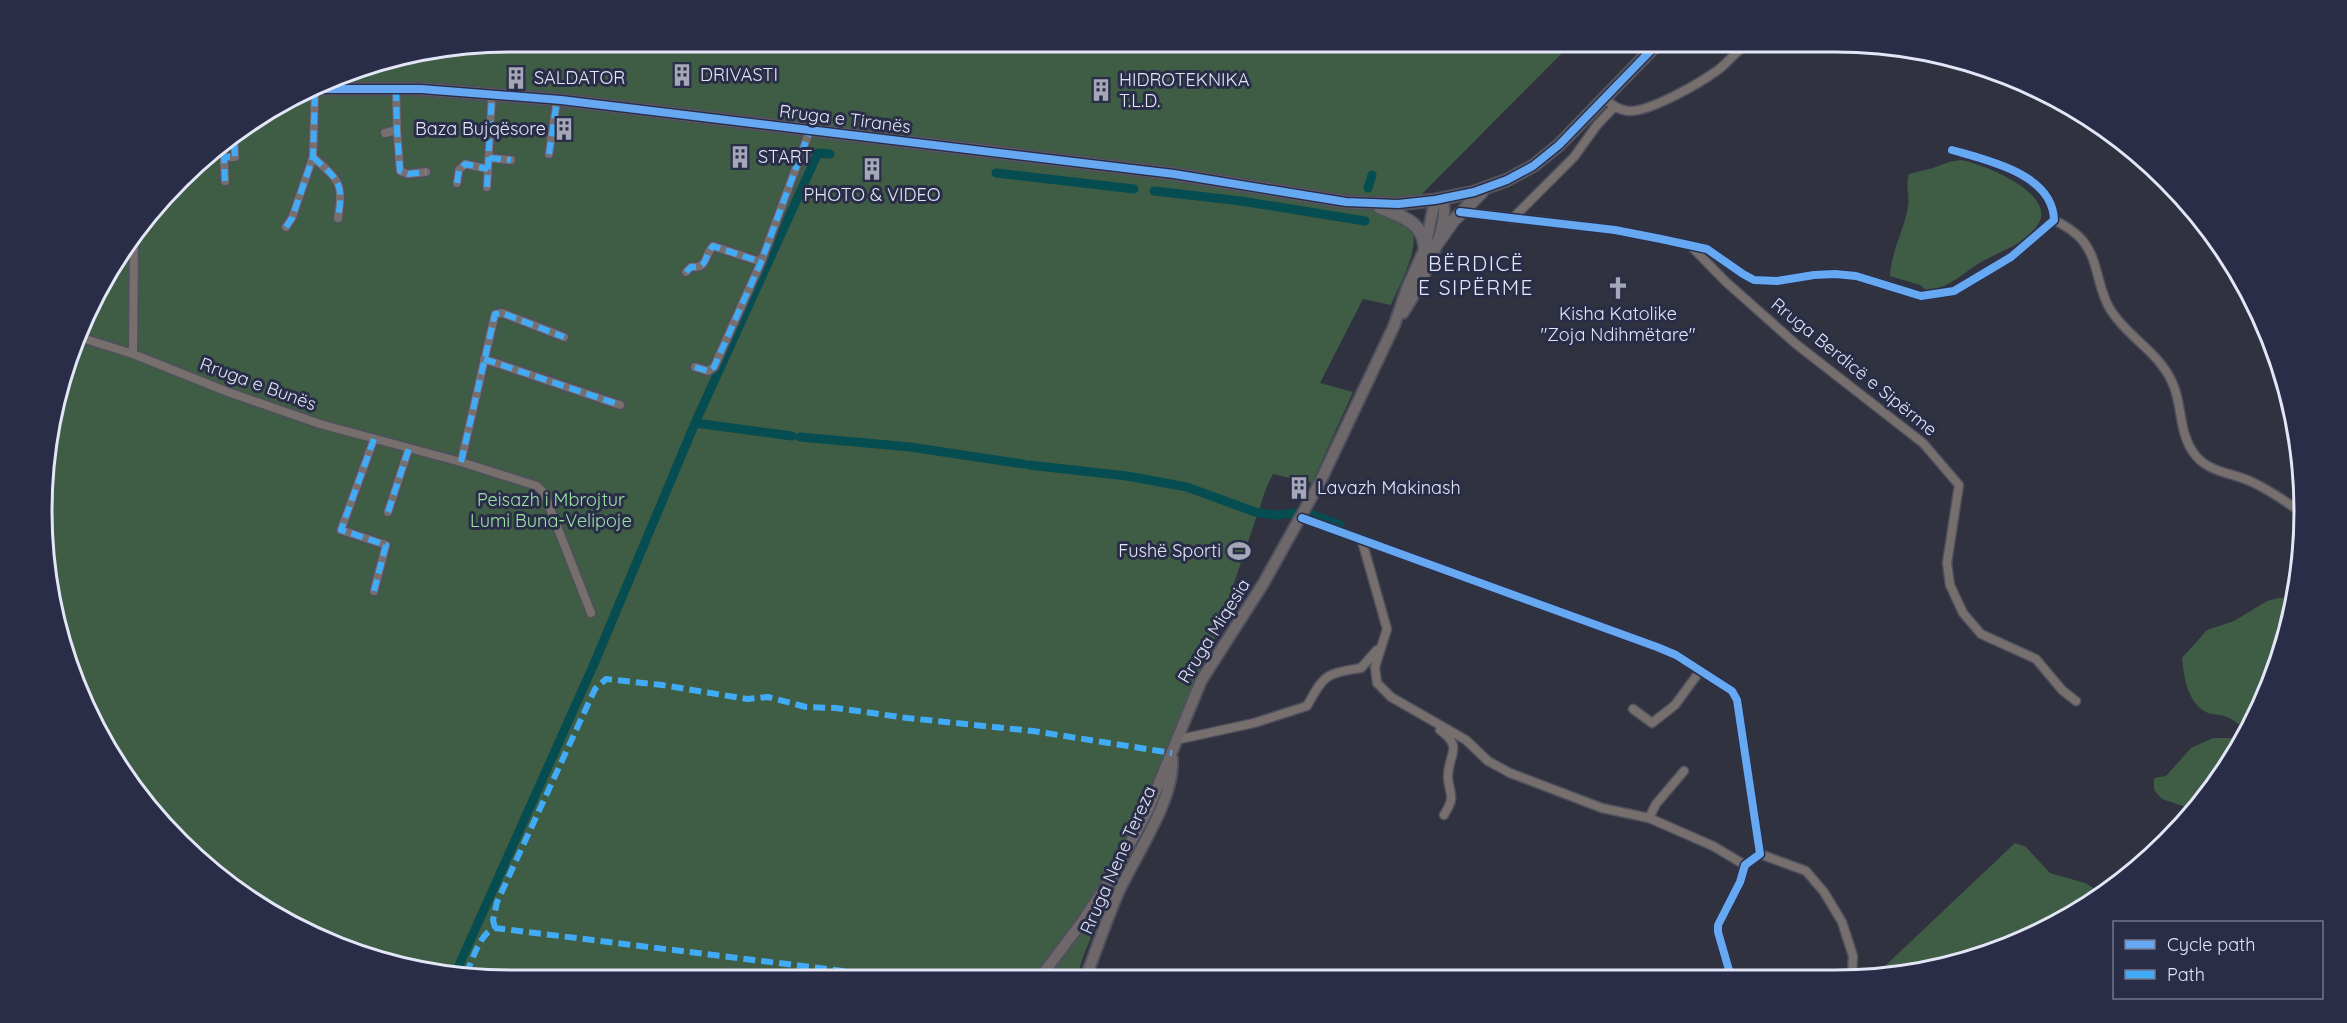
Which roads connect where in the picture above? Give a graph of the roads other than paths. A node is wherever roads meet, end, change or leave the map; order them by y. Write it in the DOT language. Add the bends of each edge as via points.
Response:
graph roads {
  1 [pos="1649,52"];
  2 [pos="1736,52"];
  3 [pos="332,89"];
  4 [pos="396,89"];
  5 [pos="492,94"];
  6 [pos="313,98"];
  7 [pos="1604,98"];
  8 [pos="557,100"];
  9 [pos="1614,107"];
  10 [pos="396,130"];
  11 [pos="810,130"];
  12 [pos="386,133"];
  13 [pos="234,145"];
  14 [pos="1952,150"];
  15 [pos="549,154"];
  16 [pos="313,157"];
  17 [pos="489,158"];
  18 [pos="511,160"];
  19 [pos="488,170"];
  20 [pos="426,172"];
  21 [pos="225,181"];
  22 [pos="457,183"];
  23 [pos="1493,185"];
  24 [pos="487,187"];
  25 [pos="1438,199"];
  26 [pos="1373,203"];
  27 [pos="1460,212"];
  28 [pos="338,218"];
  29 [pos="1512,219"];
  30 [pos="2054,220"];
  31 [pos="286,226"];
  32 [pos="1690,246"];
  33 [pos="1430,248"];
  34 [pos="132,253"];
  35 [pos="761,262"];
  36 [pos="686,272"];
  37 [pos="564,337"];
  38 [pos="86,339"];
  39 [pos="133,354"];
  40 [pos="484,359"];
  41 [pos="695,367"];
  42 [pos="620,405"];
  43 [pos="374,439"];
  44 [pos="409,448"];
  45 [pos="461,462"];
  46 [pos="2294,508"];
  47 [pos="388,512"];
  48 [pos="1303,516"];
  49 [pos="1362,541"];
  50 [pos="374,591"];
  51 [pos="591,613"];
  52 [pos="1379,647"];
  53 [pos="1700,671"];
  54 [pos="2076,701"];
  55 [pos="1633,709"];
  56 [pos="1429,719"];
  57 [pos="1176,740"];
  58 [pos="1172,753"];
  59 [pos="1684,771"];
  60 [pos="1444,815"];
  61 [pos="1649,818"];
  62 [pos="1760,854"];
  63 [pos="1745,865"];
  64 [pos="1046,970"];
  65 [pos="1088,970"];
  66 [pos="1729,970"];
  67 [pos="1852,970"];
  1 -- 7 [label="main road"];
  2 -- 9 [label="street" via="1720,68 1674,95 1633,111"];
  3 -- 4 [label="main road, Rruga e Tiranës"];
  4 -- 5 [label="main road, Rruga e Tiranës"];
  4 -- 10 [label="street"];
  5 -- 8 [label="main road, Rruga e Tiranës"];
  5 -- 17 [label="street"];
  6 -- 16 [label="street"];
  7 -- 9 [label="street"];
  7 -- 23 [label="main road" via="1553,151 1533,166"];
  8 -- 11 [label="main road, Rruga e Tiranës"];
  8 -- 15 [label="street"];
  9 -- 29 [label="street" via="1574,157"];
  10 -- 12 [label="street"];
  10 -- 20 [label="street" via="400,171"];
  11 -- 26 [label="main road, Rruga e Tiranës" via="1174,174"];
  11 -- 35 [label="street, Rruga e Tiranës"];
  13 -- 21 [label="street" via="235,157 224,157"];
  14 -- 30 [label="street" via="2027,177 2054,207"];
  16 -- 28 [label="street" via="341,188"];
  16 -- 31 [label="street"];
  17 -- 18 [label="street"];
  17 -- 19 [label="street"];
  19 -- 22 [label="street" via="465,164 459,170"];
  19 -- 24 [label="street"];
  23 -- 25 [label="main road"];
  23 -- 27 [label="main road"];
  25 -- 26 [label="main road"];
  25 -- 33 [label="main road, Rruga Miqesia"];
  26 -- 33 [label="main road" via="1409,219"];
  27 -- 29 [label="street"];
  27 -- 33 [label="main road"];
  29 -- 32 [label="street" via="1615,230"];
  30 -- 32 [label="street" via="2012,257 1954,291 1921,296 1856,276 1754,280 1707,249"];
  30 -- 46 [label="street" via="2083,241 2110,310 2159,360 2173,383 2182,429 2193,453 2209,468 2250,481"];
  32 -- 54 [label="street, Rruga Berdicë e Sipërme" via="1796,344 1923,443 1942,463 1959,485 1947,563 1950,585 1963,613 1980,634 2036,659"];
  33 -- 48 [label="main road, Rruga Miqesia" via="1407,288 1394,326"];
  34 -- 39 [label="street"];
  35 -- 36 [label="street" via="713,246 704,265"];
  35 -- 41 [label="street, Rruga e Tiranës" via="714,367 708,371"];
  37 -- 40 [label="street" via="498,312"];
  38 -- 39 [label="street, Rruga e Bunës"];
  39 -- 43 [label="street, Rruga e Bunës" via="228,392"];
  40 -- 42 [label="street"];
  40 -- 45 [label="street"];
  43 -- 44 [label="street, Rruga e Bunës"];
  43 -- 50 [label="street" via="341,530 386,545"];
  44 -- 45 [label="street, Rruga e Bunës"];
  44 -- 47 [label="street"];
  45 -- 51 [label="street, Rruga e Bunës" via="537,486 544,493"];
  48 -- 49 [label="street"];
  48 -- 57 [label="main road, Rruga Miqesia" via="1212,661"];
  49 -- 52 [label="street" via="1387,629"];
  49 -- 53 [label="street" via="1658,647"];
  52 -- 56 [label="street" via="1374,667 1377,683 1391,697"];
  52 -- 57 [label="street" via="1361,668 1334,672 1319,684 1307,706 1254,723"];
  53 -- 55 [label="street" via="1675,705 1652,723"];
  53 -- 62 [label="street" via="1732,691 1737,700"];
  56 -- 60 [label="street" via="1453,744 1448,777 1453,796"];
  56 -- 61 [label="street" via="1466,740 1488,761 1509,773 1602,808"];
  57 -- 58 [label="main road, Rruga Miqesia"];
  58 -- 64 [label="main road, Rruga Miqesia" via="1138,830 1099,898"];
  58 -- 65 [label="main road, Rruga Nene Tereza" via="1168,791 1117,896"];
  59 -- 61 [label="street"];
  61 -- 63 [label="street"];
  62 -- 63 [label="street"];
  62 -- 67 [label="street" via="1806,871 1824,892 1845,930 1853,956"];
  63 -- 66 [label="street" via="1718,925"];
}
